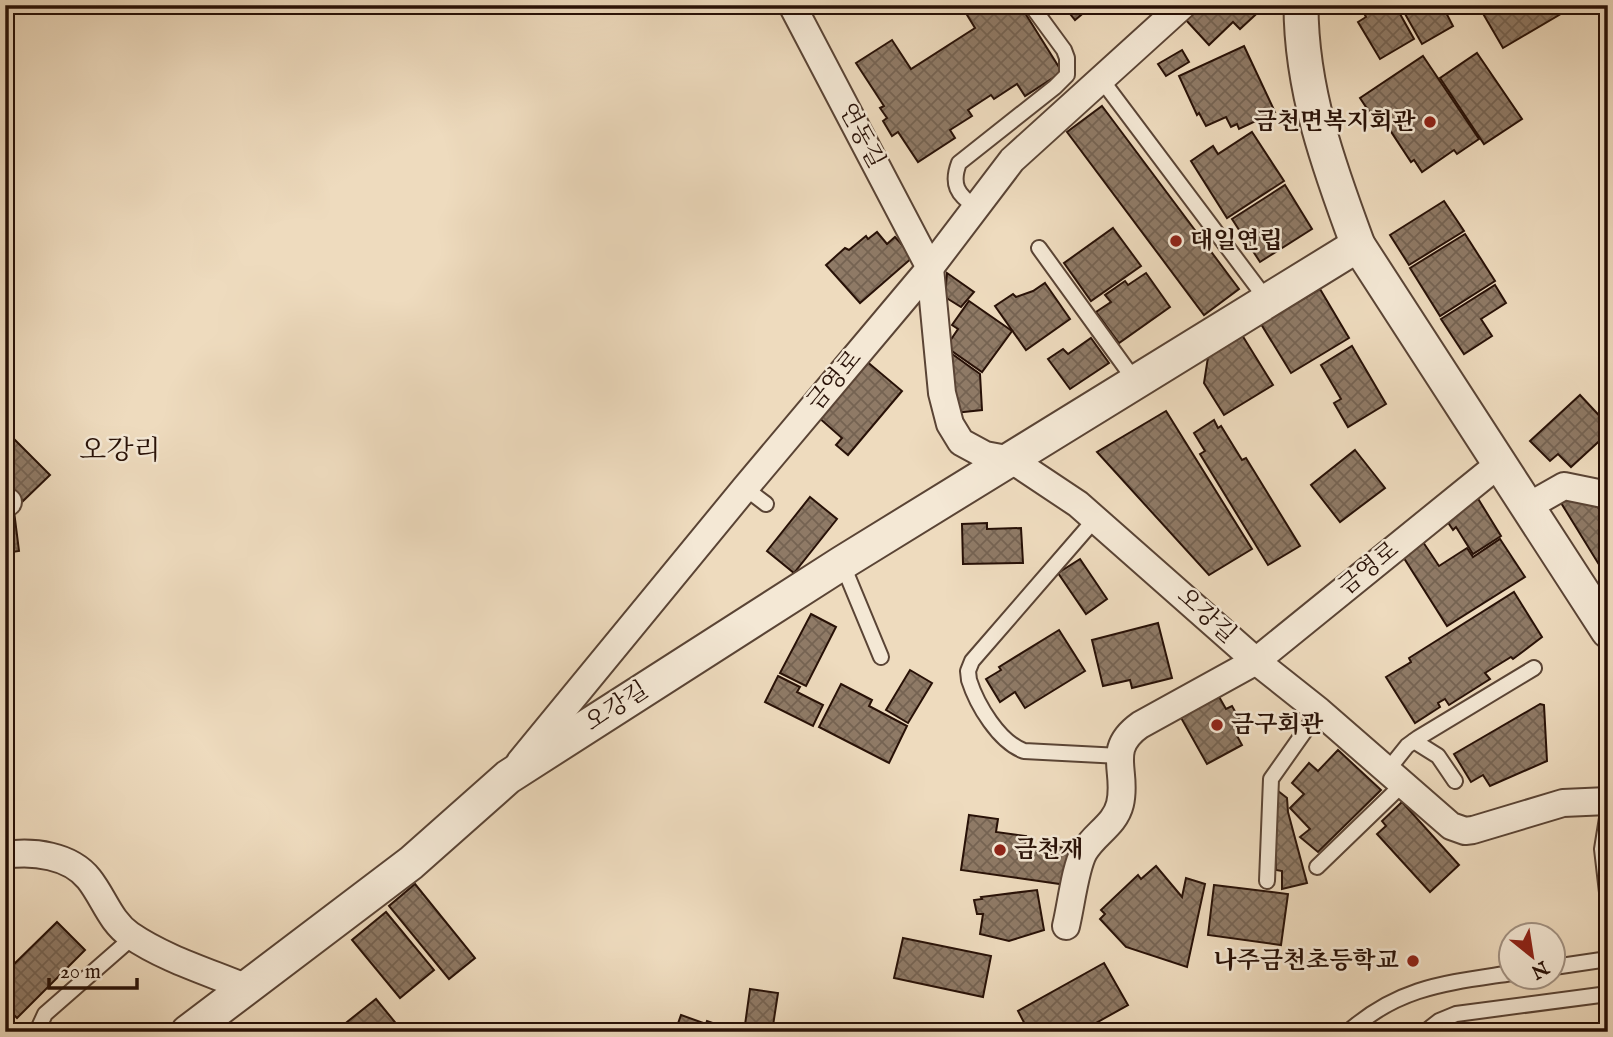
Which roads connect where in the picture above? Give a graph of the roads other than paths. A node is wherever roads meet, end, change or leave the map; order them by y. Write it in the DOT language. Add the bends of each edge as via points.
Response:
graph roads {
  1 [pos="792,5"];
  2 [pos="1031,5"];
  3 [pos="1182,5"];
  4 [pos="1301,5"];
  5 [pos="1101,79"];
  6 [pos="976,207"];
  7 [pos="1358,245"];
  8 [pos="1039,248"];
  9 [pos="930,268"];
  10 [pos="1268,301"];
  11 [pos="1137,383"];
  12 [pos="1012,460"];
  13 [pos="1499,464"];
  14 [pos="745,488"];
  15 [pos="1608,495"];
  16 [pos="766,504"];
  17 [pos="1527,508"];
  18 [pos="1096,518"];
  19 [pos="842,563"];
  20 [pos="1608,631"];
  21 [pos="881,657"];
  22 [pos="1255,661"];
  23 [pos="1534,668"];
  24 [pos="1320,711"];
  25 [pos="1415,741"];
  26 [pos="1120,756"];
  27 [pos="508,777"];
  28 [pos="1395,777"];
  29 [pos="1455,781"];
  30 [pos="1608,801"];
  31 [pos="1608,812"];
  32 [pos="5,855"];
  33 [pos="1317,867"];
  34 [pos="1267,881"];
  35 [pos="1608,901"];
  36 [pos="1066,926"];
  37 [pos="133,937"];
  38 [pos="1608,959"];
  39 [pos="1568,965"];
  40 [pos="1498,975"];
  41 [pos="247,988"];
  42 [pos="1608,994"];
  43 [pos="41,1032"];
  44 [pos="188,1032"];
  45 [pos="1348,1032"];
  46 [pos="1425,1032"];
  1 -- 9 [label="street, 연동길"];
  2 -- 6 [label="lane" via="1064,51 1067,75 959,163 958,190"];
  3 -- 5 [label="street, 금영로"];
  4 -- 7 [label="street" via="1308,90"];
  5 -- 6 [label="street, 금영로" via="1012,160"];
  5 -- 10 [label="lane"];
  6 -- 9 [label="street, 금영로"];
  7 -- 10 [label="street, 오강길"];
  7 -- 13 [label="street"];
  8 -- 11 [label="lane"];
  9 -- 12 [label="street, 오강길" via="942,393 950,424 967,447"];
  9 -- 14 [label="street, 금영로"];
  10 -- 11 [label="street, 오강길"];
  11 -- 12 [label="street, 오강길"];
  12 -- 18 [label="street, 오강길"];
  12 -- 19 [label="street, 오강길"];
  13 -- 17 [label="street"];
  13 -- 22 [label="street, 금영로"];
  14 -- 16 [label="lane"];
  14 -- 27 [label="street, 금영로"];
  15 -- 17 [label="street" via="1564,486"];
  17 -- 20 [label="street"];
  18 -- 22 [label="street, 오강길"];
  18 -- 26 [label="lane" via="968,671 995,728 1014,748"];
  19 -- 21 [label="lane"];
  19 -- 27 [label="street, 오강길"];
  22 -- 24 [label="street, 오강길"];
  22 -- 26 [label="street, 금영로" via="1132,731"];
  23 -- 25 [label="lane"];
  24 -- 28 [label="street, 오강길"];
  24 -- 34 [label="lane" via="1271,779"];
  25 -- 28 [label="lane"];
  25 -- 29 [label="lane" via="1438,755"];
  26 -- 36 [label="street" via="1120,805 1082,855"];
  27 -- 41 [label="street, 오강길" via="411,863"];
  28 -- 30 [label="street, 오강길" via="1458,830 1474,830 1563,803"];
  28 -- 33 [label="lane"];
  31 -- 35 [label="lane" via="1602,849"];
  32 -- 37 [label="street" via="42,855 79,869 114,920"];
  37 -- 41 [label="street"];
  37 -- 43 [label="lane" via="45,1014"];
  38 -- 39 [label="lane"];
  40 -- 45 [label="lane" via="1406,994"];
  41 -- 44 [label="street, 오강길"];
  42 -- 46 [label="lane" via="1456,1014"];
}
